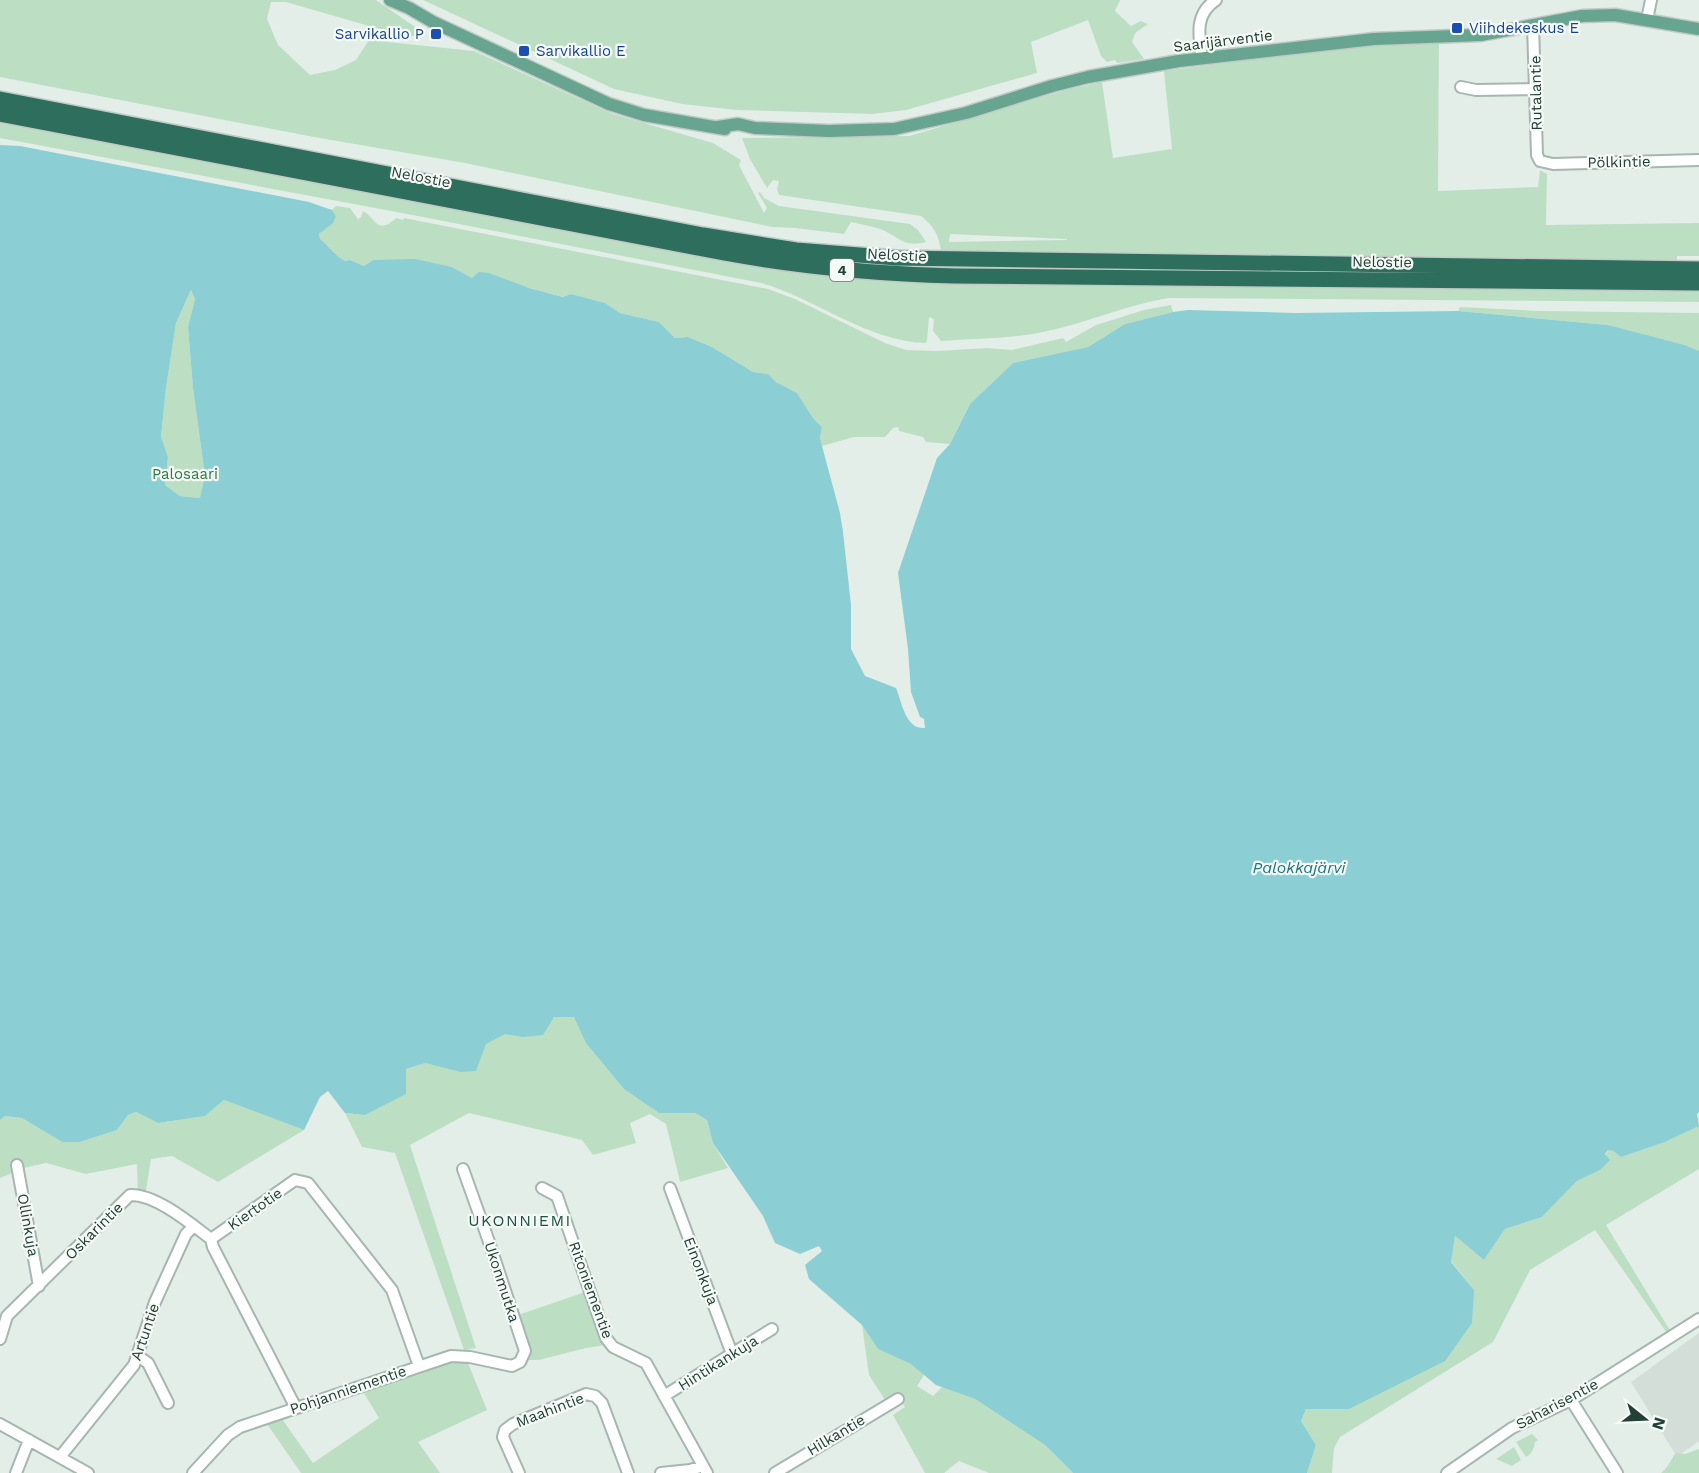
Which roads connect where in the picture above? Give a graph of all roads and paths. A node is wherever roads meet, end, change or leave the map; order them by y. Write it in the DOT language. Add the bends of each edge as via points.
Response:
graph roads {
  1 [pos="389,0"];
  2 [pos="1216,0"];
  3 [pos="1651,0"];
  4 [pos="1647,20"];
  5 [pos="1533,25"];
  6 [pos="1699,28"];
  7 [pos="1202,58"];
  8 [pos="1461,87"];
  9 [pos="1536,89"];
  10 [pos="0,99"];
  11 [pos="0,114"];
  12 [pos="1699,160"];
  13 [pos="1540,161"];
  14 [pos="1699,269"];
  15 [pos="1699,283"];
  16 [pos="17,1165"];
  17 [pos="463,1169"];
  18 [pos="542,1188"];
  19 [pos="670,1188"];
  20 [pos="194,1226"];
  21 [pos="211,1239"];
  22 [pos="39,1286"];
  23 [pos="4,1312"];
  24 [pos="1699,1319"];
  25 [pos="772,1329"];
  26 [pos="0,1339"];
  27 [pos="732,1354"];
  28 [pos="138,1356"];
  29 [pos="520,1362"];
  30 [pos="419,1366"];
  31 [pos="664,1396"];
  32 [pos="898,1399"];
  33 [pos="1571,1400"];
  34 [pos="168,1403"];
  35 [pos="296,1408"];
  36 [pos="0,1424"];
  37 [pos="29,1440"];
  38 [pos="60,1457"];
  39 [pos="705,1470"];
  40 [pos="16,1473"];
  41 [pos="88,1473"];
  42 [pos="193,1473"];
  43 [pos="519,1473"];
  44 [pos="628,1473"];
  45 [pos="661,1473"];
  46 [pos="775,1473"];
  47 [pos="1447,1473"];
  48 [pos="1617,1473"];
  1 -- 7 [label="main road, Saarijärventie" via="609,104 644,115 718,127 738,124 755,128 863,131 915,125 1088,77"];
  2 -- 7 [label="street" via="1204,11 1199,24"];
  3 -- 4 [label="street"];
  4 -- 5 [label="main road, Saarijärventie" via="1598,14"];
  4 -- 6 [label="main road, Saarijärventie"];
  5 -- 7 [label="main road, Saarijärventie" via="1481,35 1374,39"];
  5 -- 9 [label="street, Rutalantie"];
  8 -- 9 [label="street"];
  9 -- 13 [label="street, Rutalantie"];
  10 -- 14 [label="highway, Nelostie / 4" via="703,235 838,255"];
  11 -- 15 [label="highway, Nelostie / 4" via="814,267 955,276"];
  12 -- 13 [label="street, Pölkintie" via="1552,164"];
  16 -- 22 [label="street, Ollinkuja"];
  17 -- 29 [label="street, Ukonmutka" via="525,1351"];
  18 -- 31 [label="street, Ritoniementie" via="558,1196 606,1338 613,1347 646,1363"];
  19 -- 27 [label="street, Einonkuja"];
  20 -- 21 [label="street, Oskarintie"];
  20 -- 22 [label="street, Oskarintie" via="145,1197 130,1195"];
  20 -- 28 [label="street, Artuntie" via="186,1234 155,1302"];
  21 -- 30 [label="street, Kiertotie" via="295,1180 308,1183 392,1290"];
  21 -- 35 [label="street, Kiertotie"];
  22 -- 23 [label="street, Oskarintie"];
  23 -- 26 [label="street, Oskarintie"];
  24 -- 33 [label="street, Saharisentie"];
  25 -- 27 [label="street, Hintikankuja"];
  27 -- 31 [label="street, Hintikankuja"];
  28 -- 34 [label="street" via="148,1363"];
  28 -- 38 [label="street, Artuntie"];
  29 -- 30 [label="street, Pohjanniementie" via="512,1366 451,1356"];
  30 -- 35 [label="street, Pohjanniementie"];
  31 -- 39 [label="street, Ritoniementie"];
  32 -- 46 [label="street, Hilkantie"];
  33 -- 47 [label="street, Saharisentie" via="1512,1428"];
  33 -- 48 [label="street"];
  35 -- 42 [label="street, Pohjanniementie" via="240,1427"];
  36 -- 37 [label="street"];
  37 -- 38 [label="street"];
  37 -- 40 [label="street"];
  38 -- 41 [label="street"];
  39 -- 45 [label="street"];
  43 -- 44 [label="street, Maahintie" via="503,1437 505,1430 586,1394 602,1403"];
}
